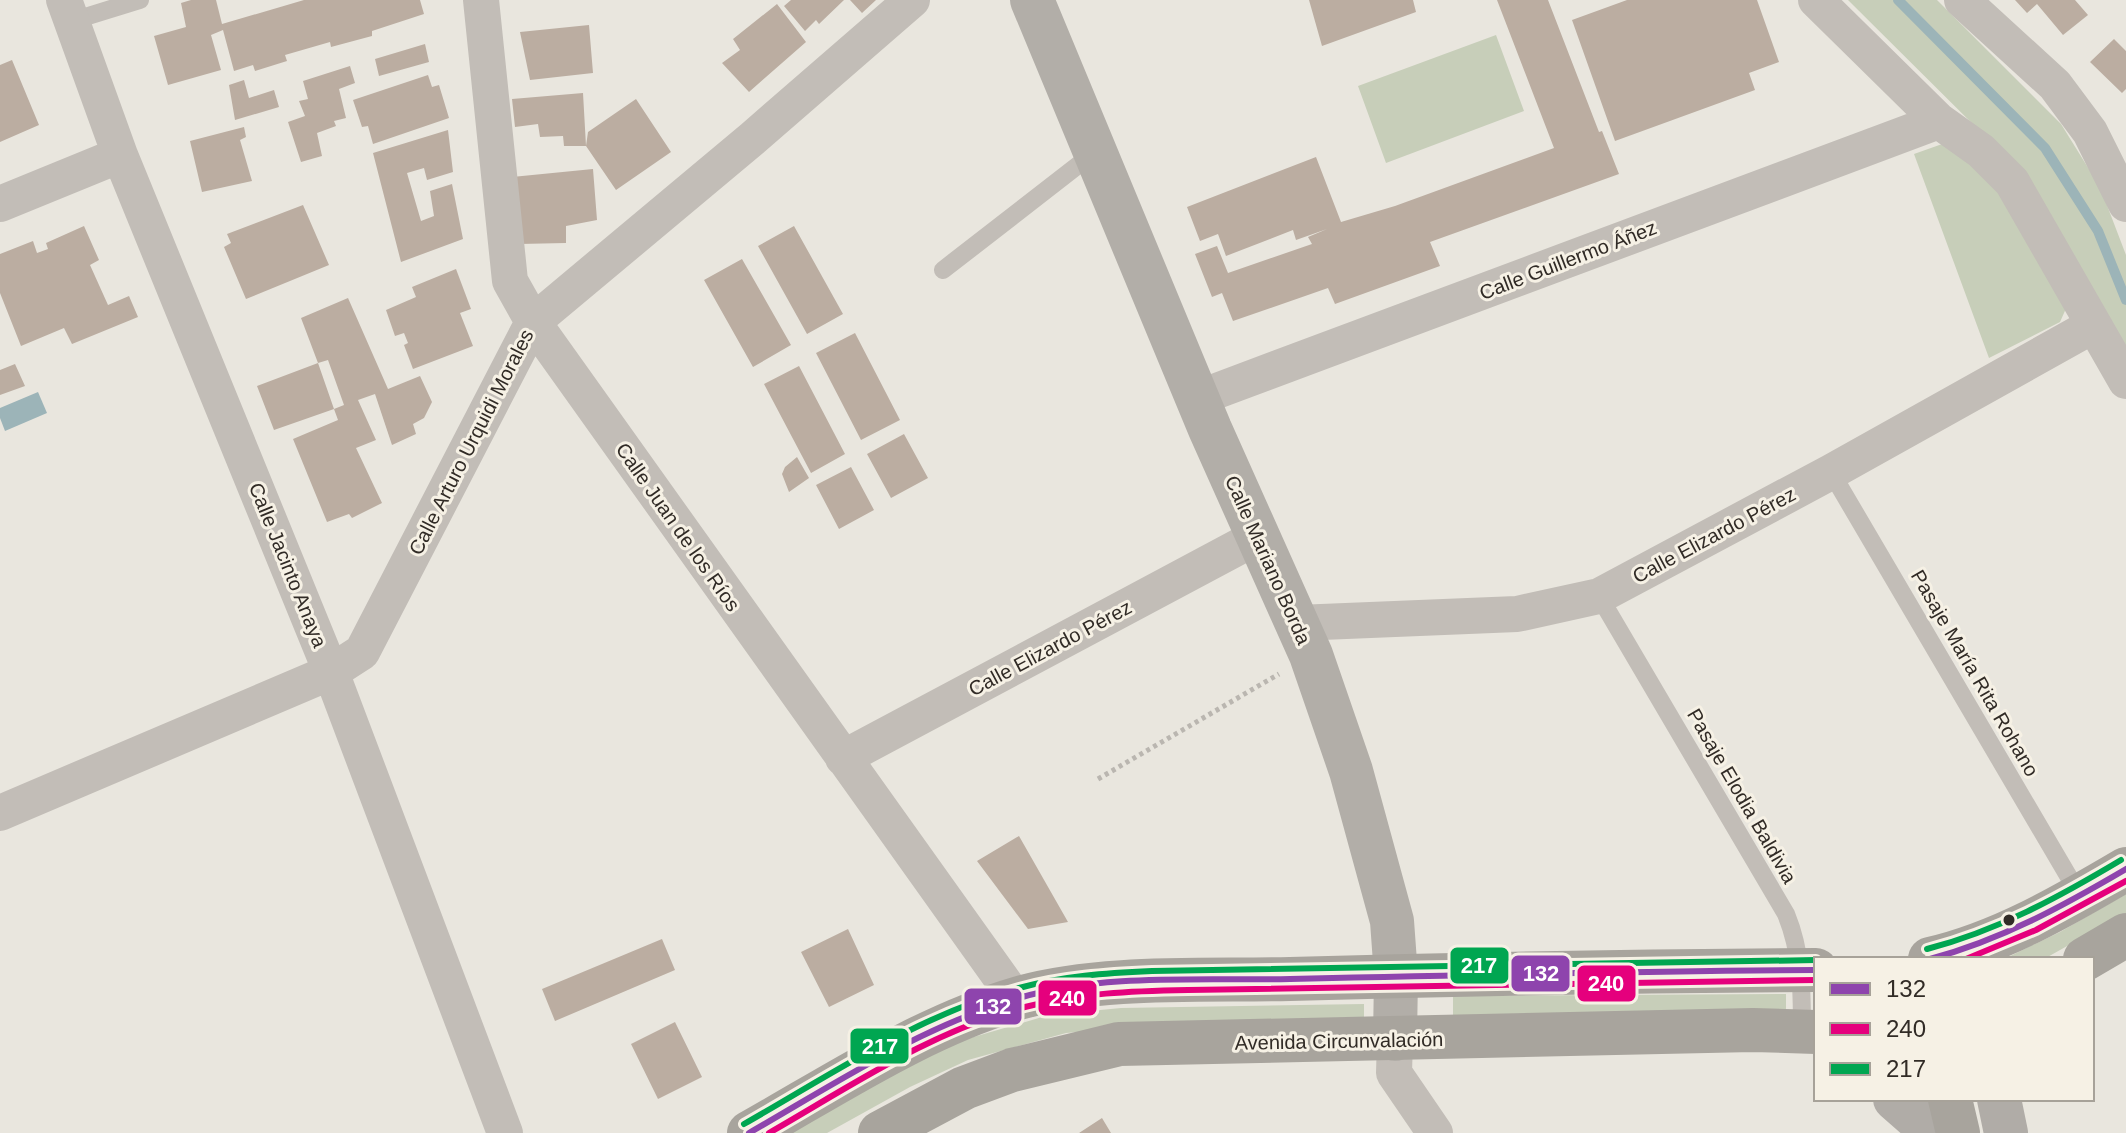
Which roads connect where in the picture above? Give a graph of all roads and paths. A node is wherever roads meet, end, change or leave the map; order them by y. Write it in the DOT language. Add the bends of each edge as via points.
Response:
graph roads {
  1 [pos="140,0"];
  2 [pos="481,0"];
  3 [pos="912,0"];
  4 [pos="1032,0"];
  5 [pos="1816,0"];
  6 [pos="1962,0"];
  7 [pos="68,10"];
  8 [pos="1939,121"];
  9 [pos="1095,152"];
  10 [pos="120,155"];
  11 [pos="0,204"];
  12 [pos="2126,204"];
  13 [pos="943,270"];
  14 [pos="533,322"];
  15 [pos="2094,325"];
  16 [pos="2126,381"];
  17 [pos="1198,398"];
  18 [pos="1831,472"];
  19 [pos="1257,537"];
  20 [pos="1599,596"];
  21 [pos="1304,639"];
  22 [pos="331,672"];
  23 [pos="843,758"];
  24 [pos="1098,779"];
  25 [pos="0,813"];
  26 [pos="2126,869"];
  27 [pos="2080,896"];
  28 [pos="2126,935"];
  29 [pos="1938,957"];
  30 [pos="2088,957"];
  31 [pos="1809,970"];
  32 [pos="1396,976"];
  33 [pos="1016,999"];
  34 [pos="1811,1034"];
  35 [pos="1395,1039"];
  36 [pos="1897,1101"];
  37 [pos="1950,1101"];
  38 [pos="1999,1101"];
  39 [pos="505,1133"];
  40 [pos="749,1133"];
  41 [pos="880,1133"];
  42 [pos="1435,1133"];
  43 [pos="1934,1133"];
  44 [pos="1958,1133"];
  45 [pos="2006,1133"];
  1 -- 7 [label="lane"];
  2 -- 14 [label="street, Calle Juan de los Ríos" via="510,281"];
  3 -- 14 [label="street, Calle Arturo Urquidi Morales"];
  4 -- 9 [label="street, Calle Mariano Borda"];
  5 -- 8 [label="street"];
  6 -- 12 [label="street" via="2055,85 2090,132"];
  7 -- 10 [label="street, Calle Jacinto Anaya"];
  8 -- 15 [label="street" via="2012,182"];
  8 -- 17 [label="street, Calle Guillermo Áñez"];
  9 -- 13 [label="lane"];
  9 -- 17 [label="street, Calle Mariano Borda"];
  10 -- 11 [label="street"];
  10 -- 22 [label="street, Calle Jacinto Anaya"];
  14 -- 22 [label="street, Calle Arturo Urquidi Morales" via="362,652"];
  14 -- 23 [label="street, Calle Juan de los Ríos"];
  15 -- 16 [label="street"];
  15 -- 18 [label="street, Calle Elizardo Pérez"];
  17 -- 19 [label="street, Calle Mariano Borda"];
  18 -- 20 [label="street, Calle Elizardo Pérez"];
  18 -- 27 [label="lane, Pasaje María Rita Rohano"];
  19 -- 21 [label="street, Calle Mariano Borda"];
  19 -- 23 [label="street, Calle Elizardo Pérez"];
  20 -- 21 [label="street, Calle Elizardo Pérez" via="1517,614"];
  20 -- 31 [label="lane, Pasaje Elodia Baldivia" via="1786,914"];
  21 -- 24 [label="path"];
  21 -- 32 [label="street, Calle Mariano Borda" via="1381,876 1392,921"];
  22 -- 25 [label="street, Calle Arturo Urquidi Morales"];
  22 -- 39 [label="street, Calle Jacinto Anaya"];
  23 -- 33 [label="street, Calle Juan de los Ríos"];
  26 -- 27 [label="highway"];
  27 -- 29 [label="highway" via="2019,927"];
  28 -- 30 [label="highway"];
  31 -- 32 [label="highway"];
  31 -- 34 [label="lane, Pasaje Elodia Baldivia"];
  32 -- 33 [label="highway" via="1106,984"];
  32 -- 35 [label="street, Calle Mariano Borda"];
  33 -- 40 [label="highway" via="945,1026"];
  34 -- 35 [label="highway, Avenida Circunvalación" via="1753,1030"];
  35 -- 41 [label="highway, Avenida Circunvalación" via="1119,1044 1000,1074"];
  35 -- 42 [label="street, Calle Mariano Borda" via="1394,1073"];
  36 -- 43 [label="main road"];
  37 -- 44 [label="highway"];
  38 -- 45 [label="main road"];
}
